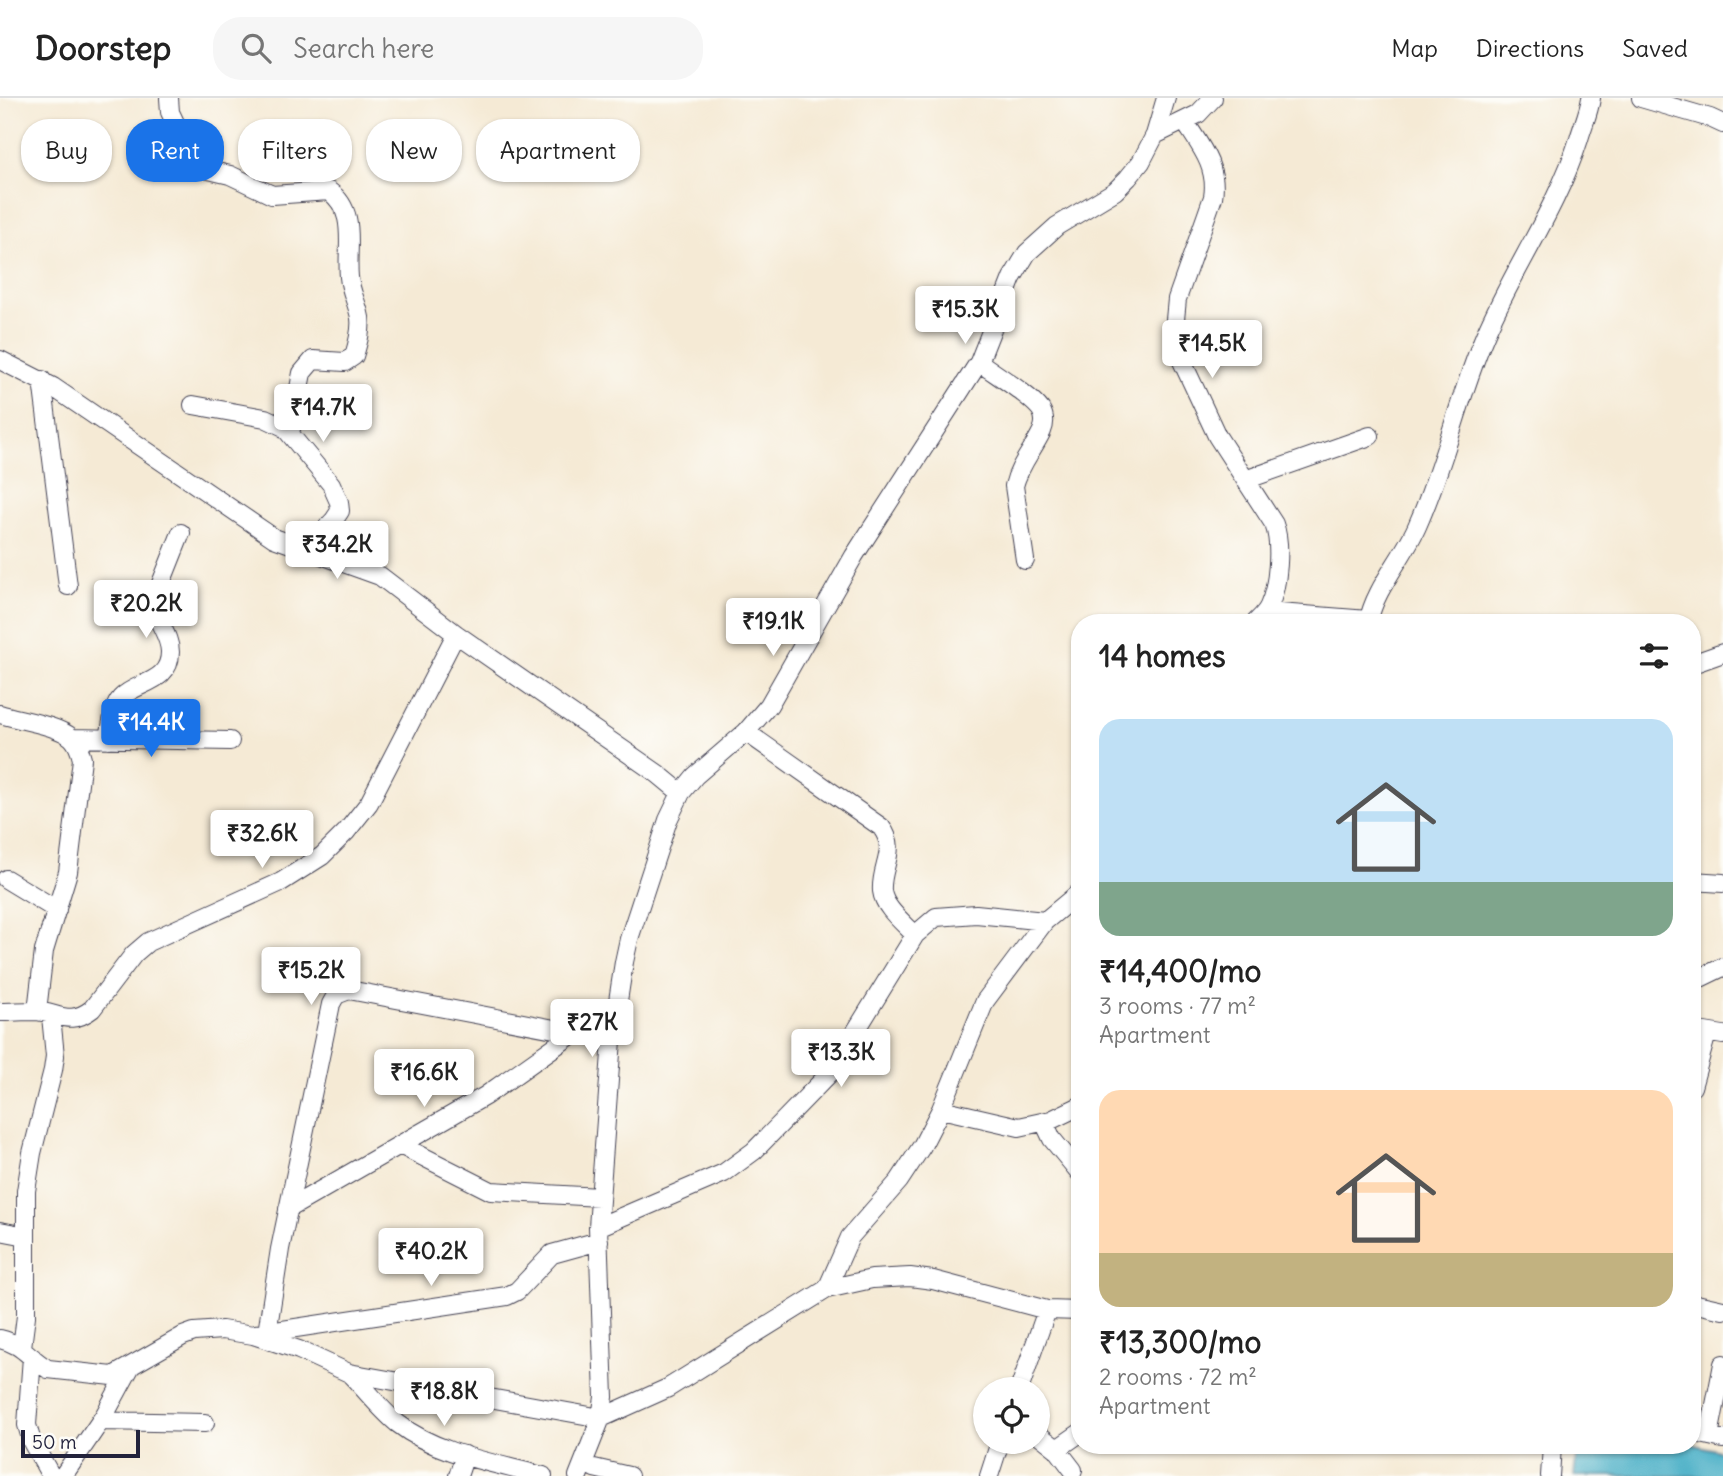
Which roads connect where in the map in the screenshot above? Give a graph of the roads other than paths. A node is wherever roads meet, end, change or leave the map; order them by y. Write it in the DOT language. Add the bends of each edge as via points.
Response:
graph roads {
  1 [pos="169,98"];
  2 [pos="1166,98"];
  3 [pos="1213,98"];
  4 [pos="1591,98"];
  5 [pos="1641,98"];
  6 [pos="1185,122"];
  7 [pos="1723,124"];
  8 [pos="1155,135"];
  9 [pos="0,360"];
  10 [pos="979,362"];
  11 [pos="42,380"];
  12 [pos="193,405"];
  13 [pos="290,434"];
  14 [pos="1370,436"];
  15 [pos="1245,480"];
  16 [pos="181,533"];
  17 [pos="306,550"];
  18 [pos="1025,560"];
  19 [pos="68,586"];
  20 [pos="1262,614"];
  21 [pos="1371,614"];
  22 [pos="456,634"];
  23 [pos="1723,653"];
  24 [pos="1701,661"];
  25 [pos="0,714"];
  26 [pos="746,732"];
  27 [pos="72,738"];
  28 [pos="109,738"];
  29 [pos="230,741"];
  30 [pos="681,793"];
  31 [pos="6,879"];
  32 [pos="1701,882"];
  33 [pos="1723,883"];
  34 [pos="1071,899"];
  35 [pos="57,910"];
  36 [pos="1045,921"];
  37 [pos="915,935"];
  38 [pos="1723,967"];
  39 [pos="1701,978"];
  40 [pos="0,1012"];
  41 [pos="44,1013"];
  42 [pos="574,1033"];
  43 [pos="1707,1033"];
  44 [pos="612,1041"];
  45 [pos="1701,1055"];
  46 [pos="941,1109"];
  47 [pos="1071,1109"];
  48 [pos="1044,1122"];
  49 [pos="400,1145"];
  50 [pos="1071,1161"];
  51 [pos="600,1197"];
  52 [pos="288,1209"];
  53 [pos="0,1231"];
  54 [pos="598,1234"];
  55 [pos="26,1236"];
  56 [pos="827,1289"];
  57 [pos="1701,1305"];
  58 [pos="1047,1310"];
  59 [pos="1723,1310"];
  60 [pos="1071,1311"];
  61 [pos="260,1334"];
  62 [pos="0,1339"];
  63 [pos="27,1352"];
  64 [pos="1723,1364"];
  65 [pos="130,1368"];
  66 [pos="349,1373"];
  67 [pos="1024,1377"];
  68 [pos="601,1418"];
  69 [pos="101,1421"];
  70 [pos="205,1423"];
  71 [pos="1708,1436"];
  72 [pos="1071,1439"];
  73 [pos="1050,1443"];
  74 [pos="1057,1449"];
  75 [pos="996,1454"];
  76 [pos="1551,1454"];
  77 [pos="465,1455"];
  78 [pos="1073,1470"];
  79 [pos="590,1473"];
  80 [pos="51,1476"];
  81 [pos="63,1476"];
  82 [pos="458,1476"];
  83 [pos="543,1476"];
  84 [pos="629,1476"];
  85 [pos="989,1476"];
  86 [pos="1550,1476"];
  1 -- 13 [label="street" via="170,113 196,167 230,175 272,195 329,191 346,214 349,278 361,320 356,350 345,362 313,360 307,365"];
  2 -- 8 [label="street"];
  3 -- 6 [label="street"];
  4 -- 21 [label="street" via="1564,182 1468,376 1423,514"];
  5 -- 7 [label="street"];
  6 -- 8 [label="street"];
  6 -- 15 [label="street" via="1206,156 1214,187 1177,299 1174,330 1181,359 1217,436"];
  8 -- 10 [label="street" via="1141,162 1115,191 1057,226 1027,253 1012,278"];
  9 -- 11 [label="street"];
  10 -- 18 [label="street" via="1034,404 1045,422 1014,486"];
  10 -- 26 [label="street" via="854,556 769,705"];
  11 -- 17 [label="street" via="274,538"];
  11 -- 19 [label="street"];
  12 -- 13 [label="street" via="265,418"];
  13 -- 17 [label="street" via="331,484 339,502 334,520"];
  14 -- 15 [label="street"];
  15 -- 20 [label="street" via="1278,536 1272,596"];
  16 -- 28 [label="street" via="154,601 154,613 170,652 167,664 159,676 119,699"];
  17 -- 22 [label="street" via="380,576"];
  22 -- 30 [label="street"];
  22 -- 41 [label="street" via="369,803 333,845 281,882 148,942 84,1015 75,1019"];
  23 -- 24 [label="street"];
  25 -- 27 [label="street"];
  26 -- 30 [label="street"];
  26 -- 37 [label="street" via="881,827 889,837 882,892"];
  27 -- 28 [label="street"];
  27 -- 35 [label="street" via="79,747 81,772 68,872"];
  28 -- 29 [label="street"];
  30 -- 44 [label="street" via="629,939"];
  31 -- 35 [label="street"];
  32 -- 33 [label="street"];
  34 -- 36 [label="street"];
  35 -- 41 [label="street" via="42,959"];
  36 -- 37 [label="street" via="952,914 936,917"];
  36 -- 46 [label="street" via="979,1011"];
  37 -- 54 [label="street" via="830,1073 754,1151 724,1173"];
  38 -- 39 [label="street"];
  40 -- 41 [label="street"];
  41 -- 55 [label="street" via="55,1056 32,1153"];
  42 -- 44 [label="street"];
  42 -- 49 [label="street" via="485,1096"];
  42 -- 52 [label="street" via="349,990 336,995"];
  43 -- 45 [label="street"];
  44 -- 51 [label="street"];
  46 -- 48 [label="street" via="1006,1126"];
  46 -- 56 [label="street" via="899,1181 850,1237"];
  47 -- 48 [label="street"];
  48 -- 50 [label="street"];
  49 -- 51 [label="street" via="491,1191"];
  49 -- 52 [label="street"];
  51 -- 54 [label="street"];
  52 -- 61 [label="street"];
  53 -- 55 [label="street"];
  54 -- 61 [label="street" via="552,1254 507,1296"];
  54 -- 68 [label="street" via="604,1375"];
  55 -- 63 [label="street"];
  56 -- 58 [label="street" via="910,1277"];
  56 -- 68 [label="street" via="668,1388"];
  57 -- 59 [label="street"];
  58 -- 60 [label="street"];
  58 -- 67 [label="street"];
  61 -- 65 [label="street" via="194,1332"];
  61 -- 66 [label="street"];
  62 -- 63 [label="street"];
  63 -- 65 [label="street" via="38,1364 58,1372 113,1376"];
  63 -- 80 [label="street" via="27,1425"];
  64 -- 71 [label="street"];
  65 -- 69 [label="street"];
  66 -- 68 [label="street"];
  66 -- 77 [label="street" via="396,1423 433,1445"];
  68 -- 79 [label="street" via="590,1447"];
  69 -- 70 [label="street"];
  69 -- 81 [label="street"];
  72 -- 74 [label="street"];
  73 -- 74 [label="street"];
  74 -- 78 [label="street"];
  75 -- 85 [label="street"];
  76 -- 86 [label="street"];
  77 -- 82 [label="street"];
  77 -- 83 [label="street"];
  79 -- 84 [label="street"];
}
